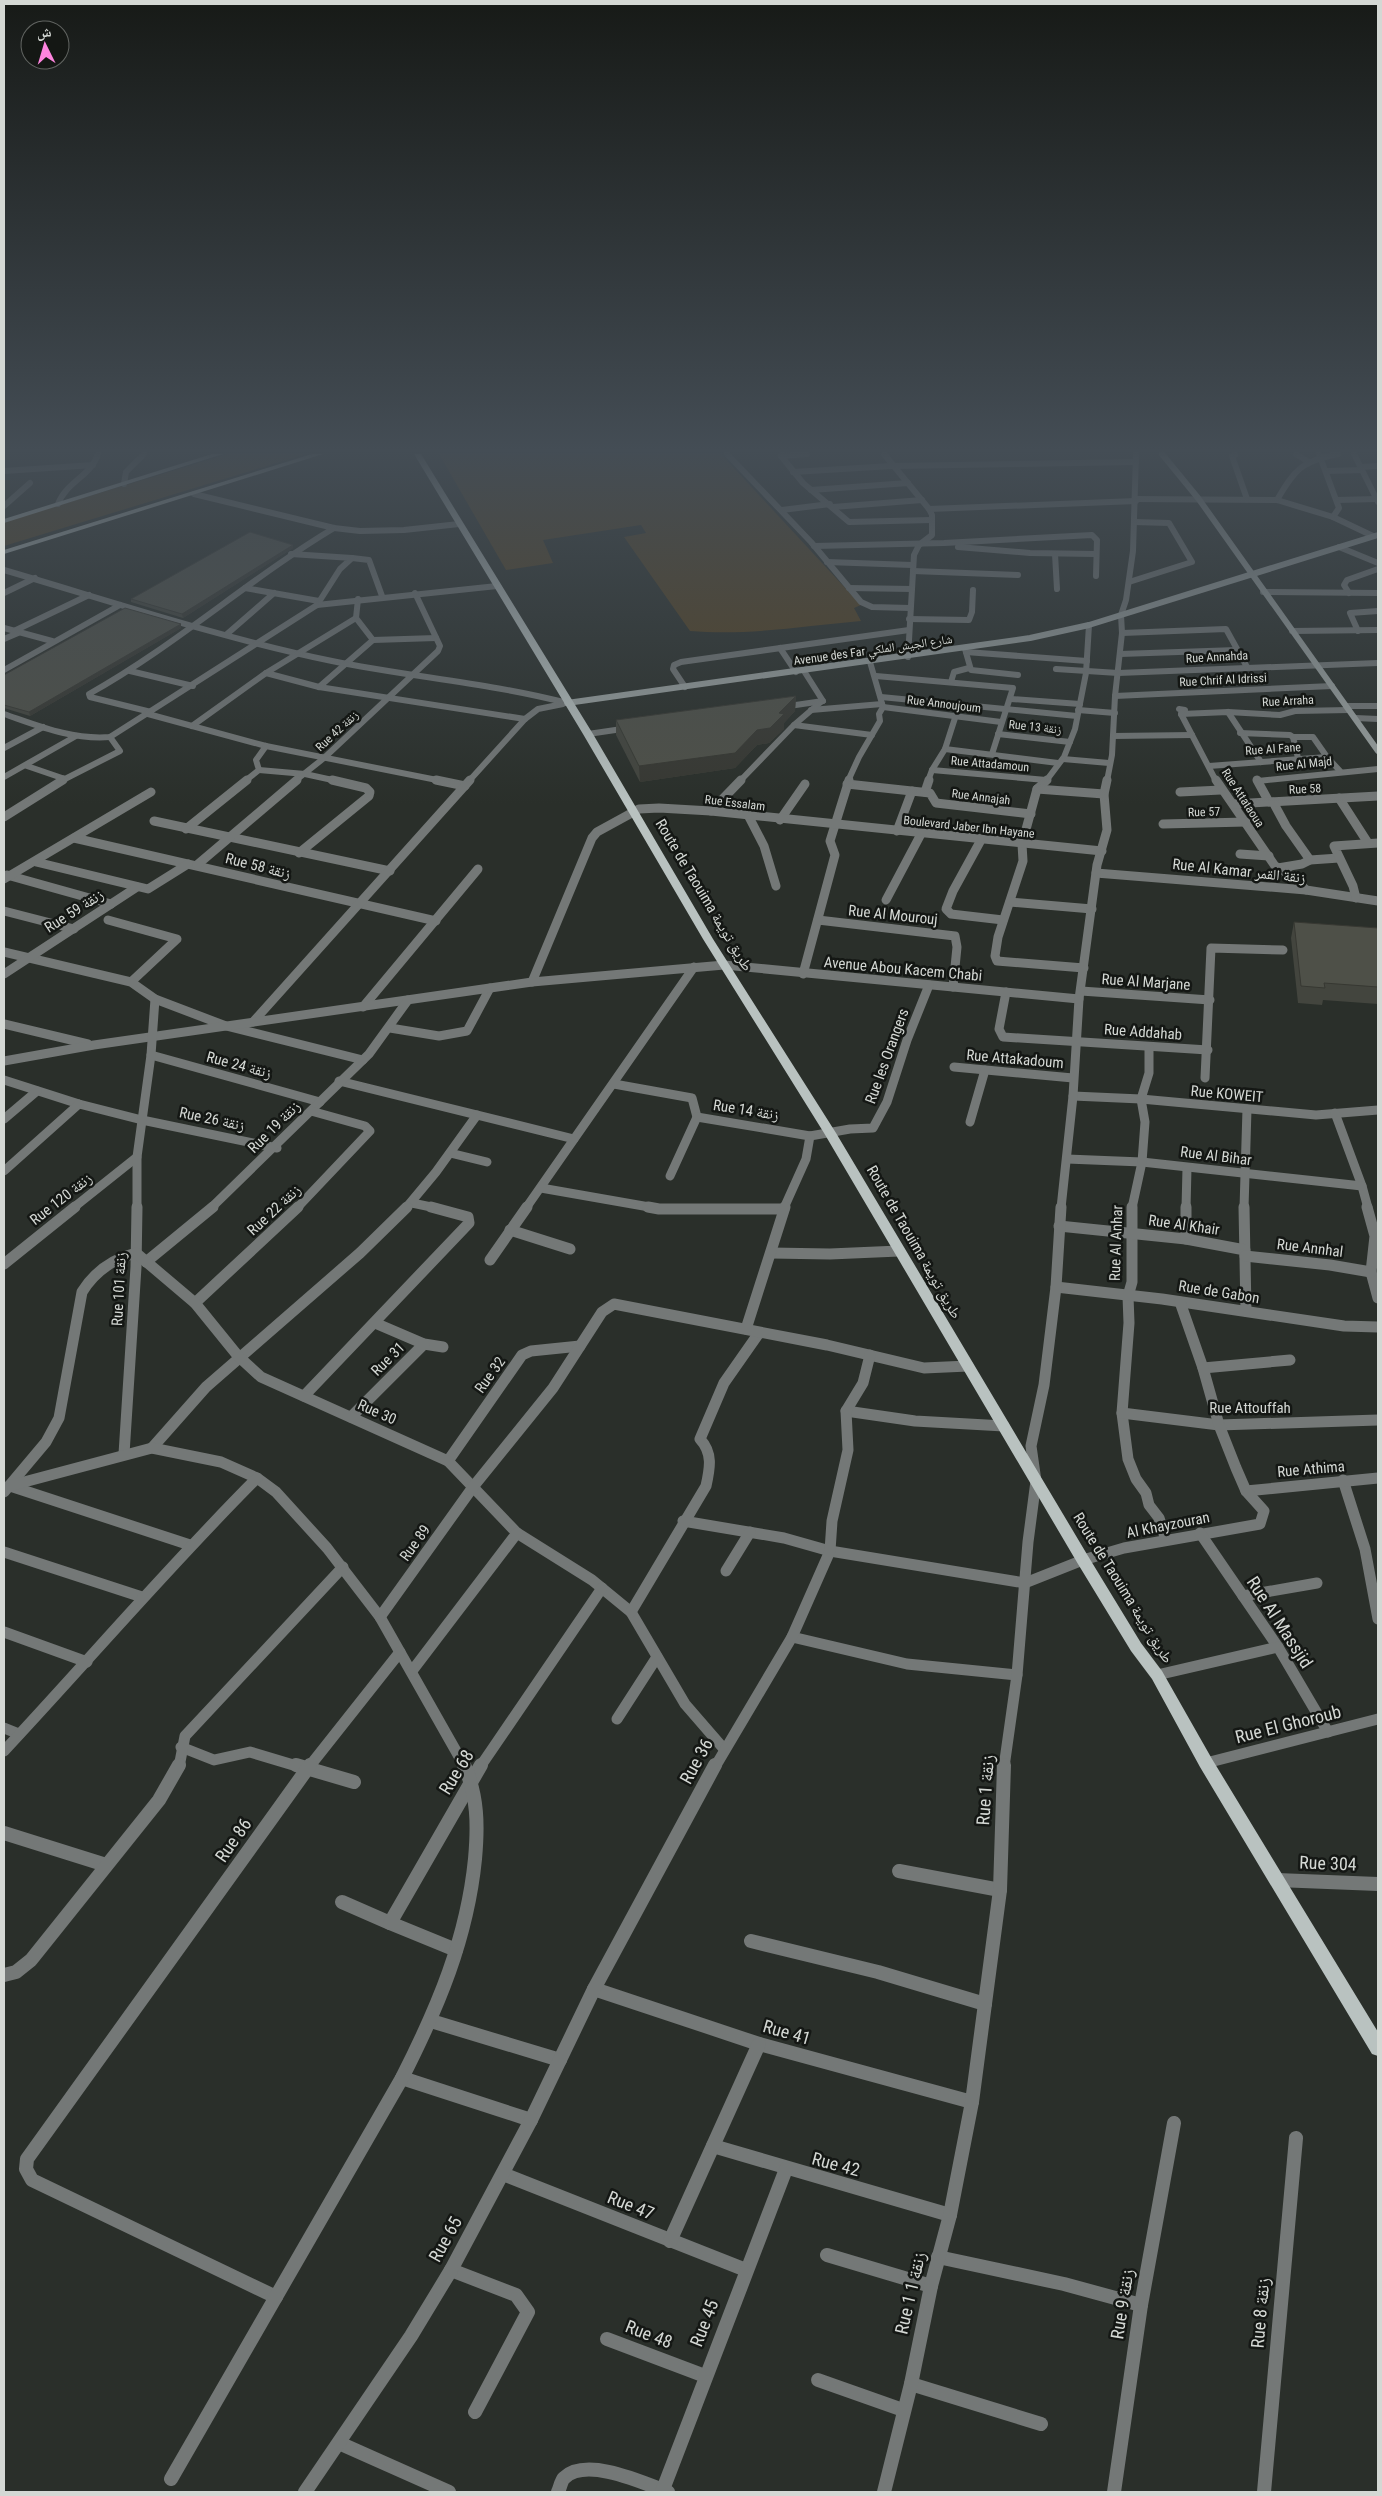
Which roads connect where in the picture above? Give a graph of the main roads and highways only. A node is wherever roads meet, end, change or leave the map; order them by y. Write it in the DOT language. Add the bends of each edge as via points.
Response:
graph roads {
  1 [pos="488,570"];
  2 [pos="1248,570"];
  3 [pos="1265,570"];
  4 [pos="1251,575"];
  5 [pos="567,703"];
  6 [pos="1378,751"];
  7 [pos="1378,2048"];
  1 -- 5 [label="main road, Route de Taouima طريق تويمة"];
  2 -- 4 [label="main road"];
  3 -- 4 [label="main road, Avenue des Far شارع الجيش الملكي"];
  4 -- 5 [label="main road, Avenue des Far شارع الجيش الملكي" via="1089,625 1022,640"];
  4 -- 6 [label="main road"];
  5 -- 7 [label="main road, Route de Taouima طريق تويمة" via="724,965 830,1133 1083,1560 1136,1647 1157,1675 1206,1763"];
}
